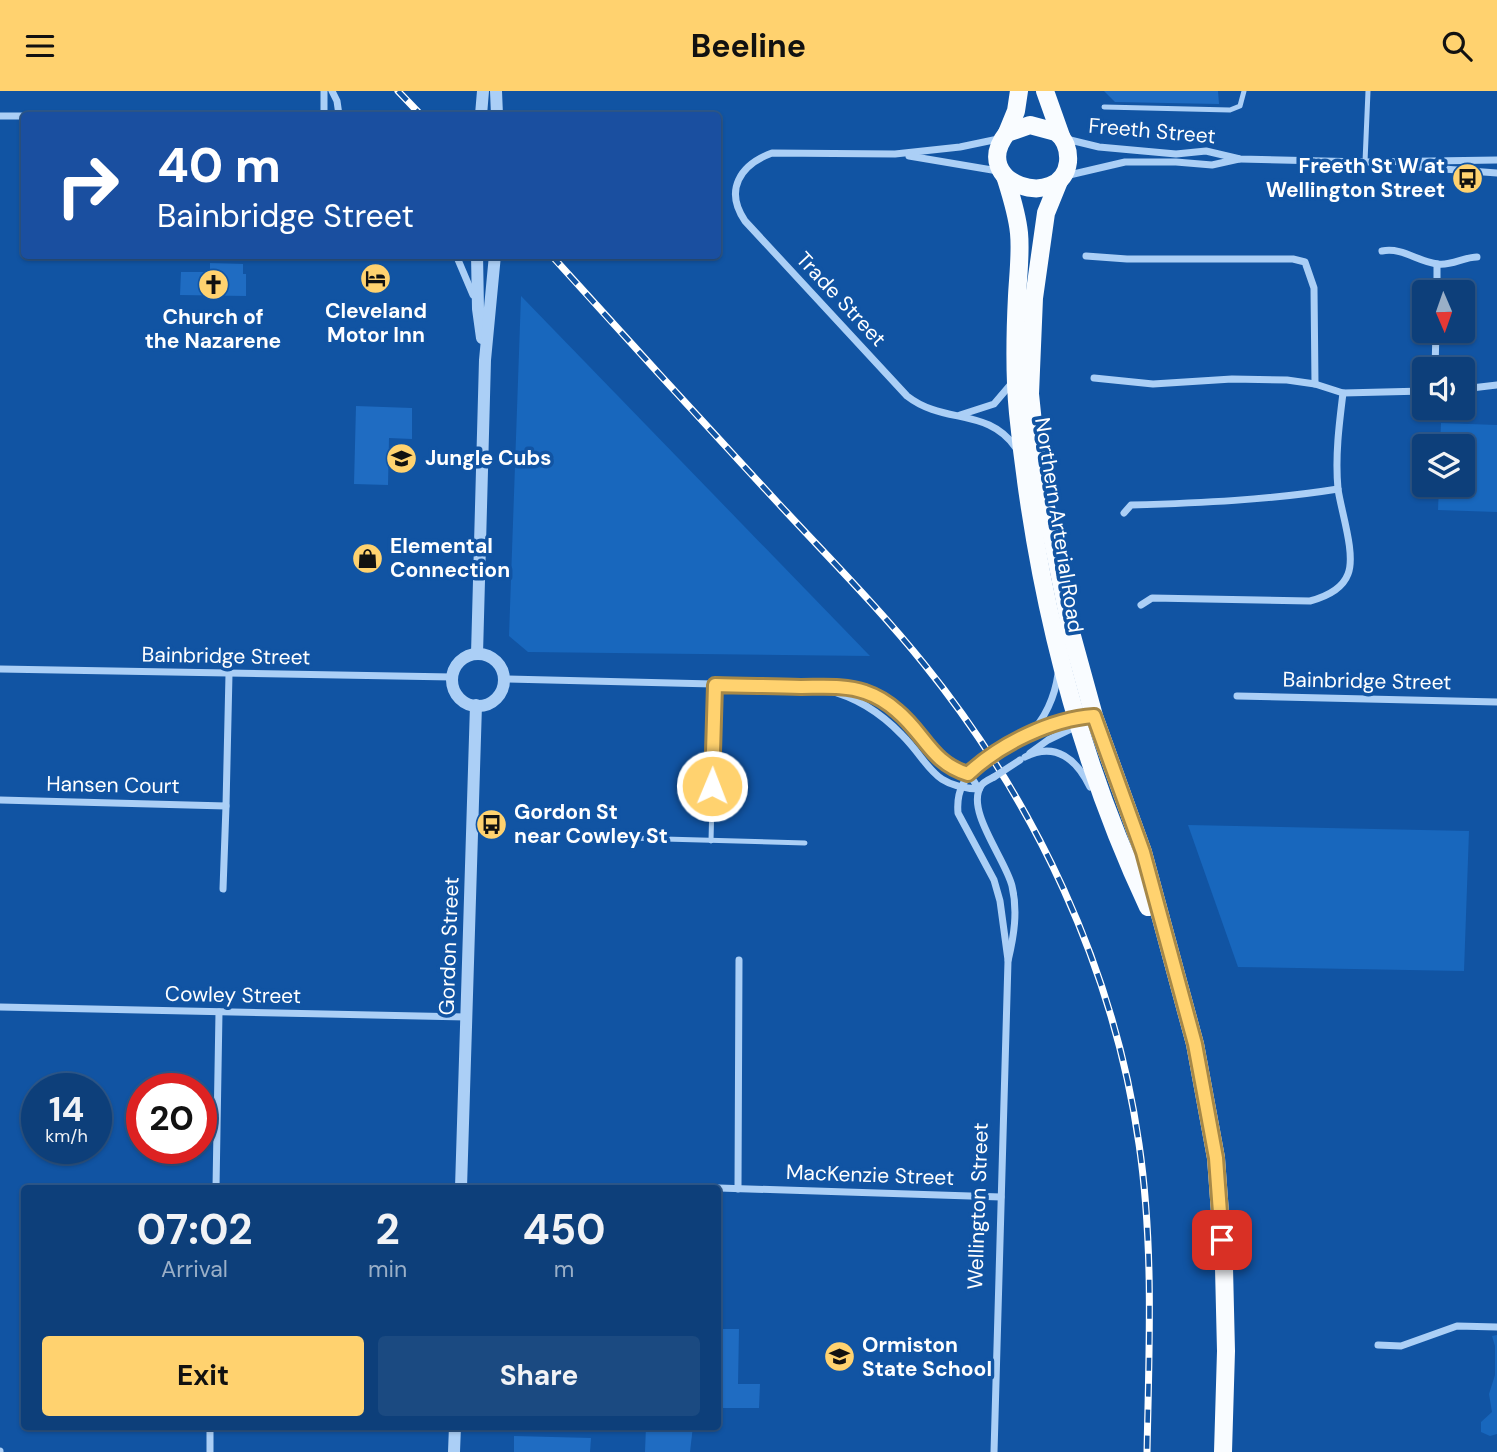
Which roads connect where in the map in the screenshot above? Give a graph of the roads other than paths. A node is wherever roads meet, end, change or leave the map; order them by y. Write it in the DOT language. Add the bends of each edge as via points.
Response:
graph roads {
  1 [pos="324,91"];
  2 [pos="332,91"];
  3 [pos="483,91"];
  4 [pos="496,91"];
  5 [pos="1018,91"];
  6 [pos="1045,91"];
  7 [pos="1244,91"];
  8 [pos="1368,91"];
  9 [pos="1104,107"];
  10 [pos="324,112"];
  11 [pos="338,112"];
  12 [pos="481,112"];
  13 [pos="497,112"];
  14 [pos="0,116"];
  15 [pos="21,116"];
  16 [pos="1005,136"];
  17 [pos="1061,137"];
  18 [pos="895,154"];
  19 [pos="1240,159"];
  20 [pos="1497,160"];
  21 [pos="1365,162"];
  22 [pos="1497,173"];
  23 [pos="1003,174"];
  24 [pos="1060,179"];
  25 [pos="1382,251"];
  26 [pos="1086,256"];
  27 [pos="1477,257"];
  28 [pos="458,259"];
  29 [pos="477,259"];
  30 [pos="495,259"];
  31 [pos="1437,264"];
  32 [pos="1437,280"];
  33 [pos="478,309"];
  34 [pos="485,360"];
  35 [pos="1015,377"];
  36 [pos="1094,377"];
  37 [pos="1315,384"];
  38 [pos="1497,385"];
  39 [pos="1475,388"];
  40 [pos="1412,391"];
  41 [pos="1343,393"];
  42 [pos="956,416"];
  43 [pos="1023,463"];
  44 [pos="1338,489"];
  45 [pos="1124,513"];
  46 [pos="1140,605"];
  47 [pos="477,654"];
  48 [pos="1060,663"];
  49 [pos="0,669"];
  50 [pos="229,674"];
  51 [pos="452,677"];
  52 [pos="504,679"];
  53 [pos="715,685"];
  54 [pos="813,687"];
  55 [pos="1237,696"];
  56 [pos="1497,702"];
  57 [pos="476,705"];
  58 [pos="1094,716"];
  59 [pos="1076,722"];
  60 [pos="1028,735"];
  61 [pos="1023,759"];
  62 [pos="968,774"];
  63 [pos="960,789"];
  64 [pos="979,789"];
  65 [pos="0,800"];
  66 [pos="226,806"];
  67 [pos="628,838"];
  68 [pos="710,841"];
  69 [pos="804,843"];
  70 [pos="223,889"];
  71 [pos="1141,891"];
  72 [pos="1167,947"];
  73 [pos="740,960"];
  74 [pos="1008,961"];
  75 [pos="0,1007"];
  76 [pos="219,1012"];
  77 [pos="466,1017"];
  78 [pos="215,1185"];
  79 [pos="461,1185"];
  80 [pos="721,1188"];
  81 [pos="738,1189"];
  82 [pos="1001,1197"];
  83 [pos="1497,1327"];
  84 [pos="1378,1345"];
  85 [pos="210,1430"];
  86 [pos="455,1430"];
  87 [pos="210,1452"];
  88 [pos="454,1452"];
  89 [pos="994,1452"];
  90 [pos="1223,1452"];
  1 -- 10 [label="street"];
  2 -- 11 [label="street"];
  3 -- 12 [label="street"];
  4 -- 13 [label="street"];
  5 -- 16 [label="main road" via="1016,111"];
  6 -- 17 [label="main road"];
  7 -- 9 [label="lane" via="1240,106 1230,110"];
  8 -- 21 [label="lane"];
  14 -- 15 [label="street"];
  16 -- 17 [label="main road" via="1030,125"];
  16 -- 18 [label="street" via="960,148"];
  16 -- 23 [label="main road" via="998,153"];
  17 -- 19 [label="street, Freeth Street" via="1099,146 1176,154 1206,151"];
  17 -- 24 [label="main road" via="1068,157"];
  18 -- 23 [label="street"];
  18 -- 42 [label="street, Trade Street" via="772,153 756,159 740,177 737,205 745,222 907,396 923,407"];
  19 -- 21 [label="street, Freeth Street"];
  19 -- 24 [label="street, Freeth Street" via="1212,166 1125,162"];
  20 -- 21 [label="street, Freeth Street"];
  21 -- 22 [label="street, Freeth Street"];
  23 -- 24 [label="main road" via="1014,184 1029,188 1046,187"];
  23 -- 35 [label="main road, Northern Arterial Road" via="1016,208 1019,235"];
  24 -- 58 [label="main road" via="1039,248 1030,394 1044,502"];
  25 -- 31 [label="street" via="1392,249"];
  26 -- 37 [label="street" via="1306,262 1314,288"];
  27 -- 31 [label="street"];
  28 -- 33 [label="street"];
  29 -- 33 [label="street"];
  30 -- 34 [label="street"];
  31 -- 32 [label="street"];
  33 -- 34 [label="street"];
  34 -- 47 [label="street"];
  35 -- 42 [label="street" via="994,404"];
  35 -- 43 [label="main road, Northern Arterial Road"];
  36 -- 37 [label="street" via="1153,384 1232,379"];
  37 -- 41 [label="street"];
  38 -- 39 [label="street"];
  40 -- 41 [label="street"];
  41 -- 44 [label="street"];
  42 -- 43 [label="street, Trade Street" via="1001,430"];
  43 -- 48 [label="main road, Northern Arterial Road"];
  44 -- 45 [label="street" via="1225,502 1131,505"];
  44 -- 46 [label="street" via="1349,573 1328,596 1310,601 1152,598"];
  47 -- 51 [label="street" via="463,659"];
  47 -- 52 [label="street" via="496,661"];
  48 -- 59 [label="main road, Northern Arterial Road"];
  48 -- 60 [label="street" via="1048,708"];
  49 -- 50 [label="street, Bainbridge Street"];
  50 -- 51 [label="street, Bainbridge Street"];
  50 -- 66 [label="street"];
  51 -- 57 [label="street" via="461,699"];
  52 -- 53 [label="street"];
  52 -- 57 [label="street" via="498,697"];
  53 -- 54 [label="street"];
  53 -- 68 [label="lane"];
  54 -- 62 [label="street" via="853,689 878,697 913,726 941,762"];
  54 -- 63 [label="street" via="875,711 902,735 931,772"];
  55 -- 56 [label="street, Bainbridge Street"];
  57 -- 77 [label="street, Gordon Street"];
  58 -- 59 [label="main road"];
  58 -- 72 [label="main road, Northern Arterial Road" via="1143,852"];
  59 -- 60 [label="street"];
  59 -- 61 [label="street"];
  59 -- 71 [label="main road, Northern Arterial Road"];
  60 -- 62 [label="street, bridge"];
  61 -- 64 [label="street, bridge"];
  61 -- 71 [label="street" via="1052,752 1081,768"];
  62 -- 63 [label="street"];
  62 -- 64 [label="street"];
  63 -- 64 [label="street"];
  63 -- 74 [label="street, Wellington Street" via="958,813 994,880 1000,901"];
  64 -- 74 [label="street, Wellington Street" via="981,823 1001,857 1014,894 1015,925"];
  65 -- 66 [label="street, Hansen Court"];
  66 -- 70 [label="street"];
  67 -- 68 [label="lane"];
  68 -- 69 [label="lane"];
  71 -- 72 [label="main road, Northern Arterial Road"];
  72 -- 90 [label="main road, Northern Arterial Road" via="1195,1044 1216,1158 1226,1351"];
  73 -- 81 [label="street"];
  74 -- 82 [label="street, Wellington Street"];
  75 -- 76 [label="street, Cowley Street"];
  76 -- 77 [label="street, Cowley Street"];
  76 -- 78 [label="street"];
  77 -- 79 [label="street, Gordon Street"];
  80 -- 81 [label="street, MacKenzie Street"];
  81 -- 82 [label="street, MacKenzie Street"];
  82 -- 89 [label="street, Wellington Street"];
  83 -- 84 [label="street" via="1457,1326 1401,1346"];
  85 -- 87 [label="street"];
  86 -- 88 [label="street"];
}
